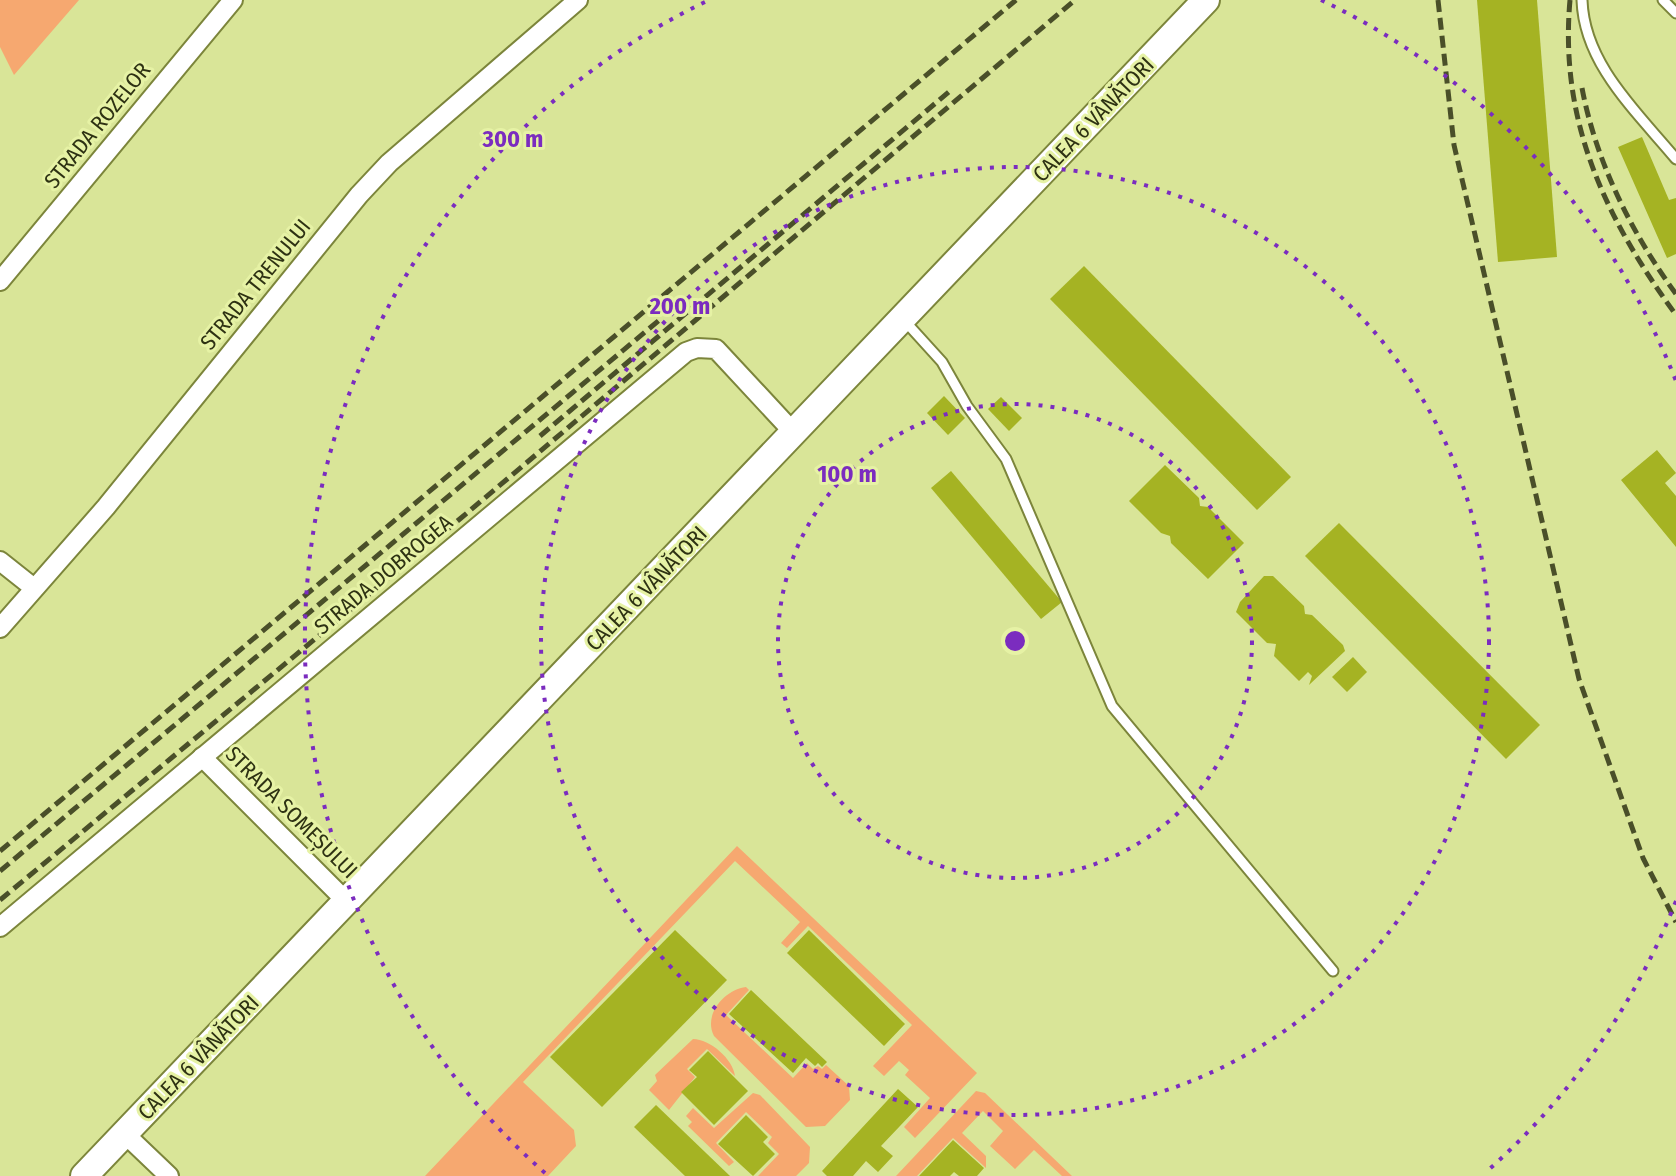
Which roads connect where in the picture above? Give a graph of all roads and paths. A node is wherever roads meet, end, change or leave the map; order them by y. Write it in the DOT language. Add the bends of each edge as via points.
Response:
graph roads {
  1 [pos="233,0"];
  2 [pos="578,0"];
  3 [pos="1206,0"];
  4 [pos="1582,0"];
  5 [pos="1663,0"];
  6 [pos="1676,13"];
  7 [pos="1676,159"];
  8 [pos="0,281"];
  9 [pos="902,319"];
  10 [pos="794,433"];
  11 [pos="0,561"];
  12 [pos="34,588"];
  13 [pos="0,628"];
  14 [pos="202,757"];
  15 [pos="347,902"];
  16 [pos="0,927"];
  17 [pos="1333,971"];
  18 [pos="125,1134"];
  19 [pos="84,1176"];
  20 [pos="169,1176"];
  1 -- 8 [label="street, STRADA ROZELOR"];
  2 -- 12 [label="street, STRADA TRENULUI" via="359,195"];
  3 -- 9 [label="main road, CALEA 6 VÂNĂTORI"];
  4 -- 7 [label="lane" via="1588,38 1600,64"];
  5 -- 6 [label="lane"];
  9 -- 10 [label="main road, CALEA 6 VÂNĂTORI"];
  9 -- 17 [label="lane" via="942,362 1006,459 1112,706"];
  10 -- 14 [label="street, STRADA DOBROGEA" via="716,349 686,352"];
  10 -- 15 [label="main road, CALEA 6 VÂNĂTORI"];
  11 -- 12 [label="street"];
  12 -- 13 [label="street, STRADA TRENULUI"];
  14 -- 15 [label="street, STRADA SOMEȘULUI"];
  14 -- 16 [label="street, STRADA DOBROGEA"];
  15 -- 18 [label="main road, CALEA 6 VÂNĂTORI"];
  18 -- 19 [label="main road, CALEA 6 VÂNĂTORI"];
  18 -- 20 [label="street"];
}
